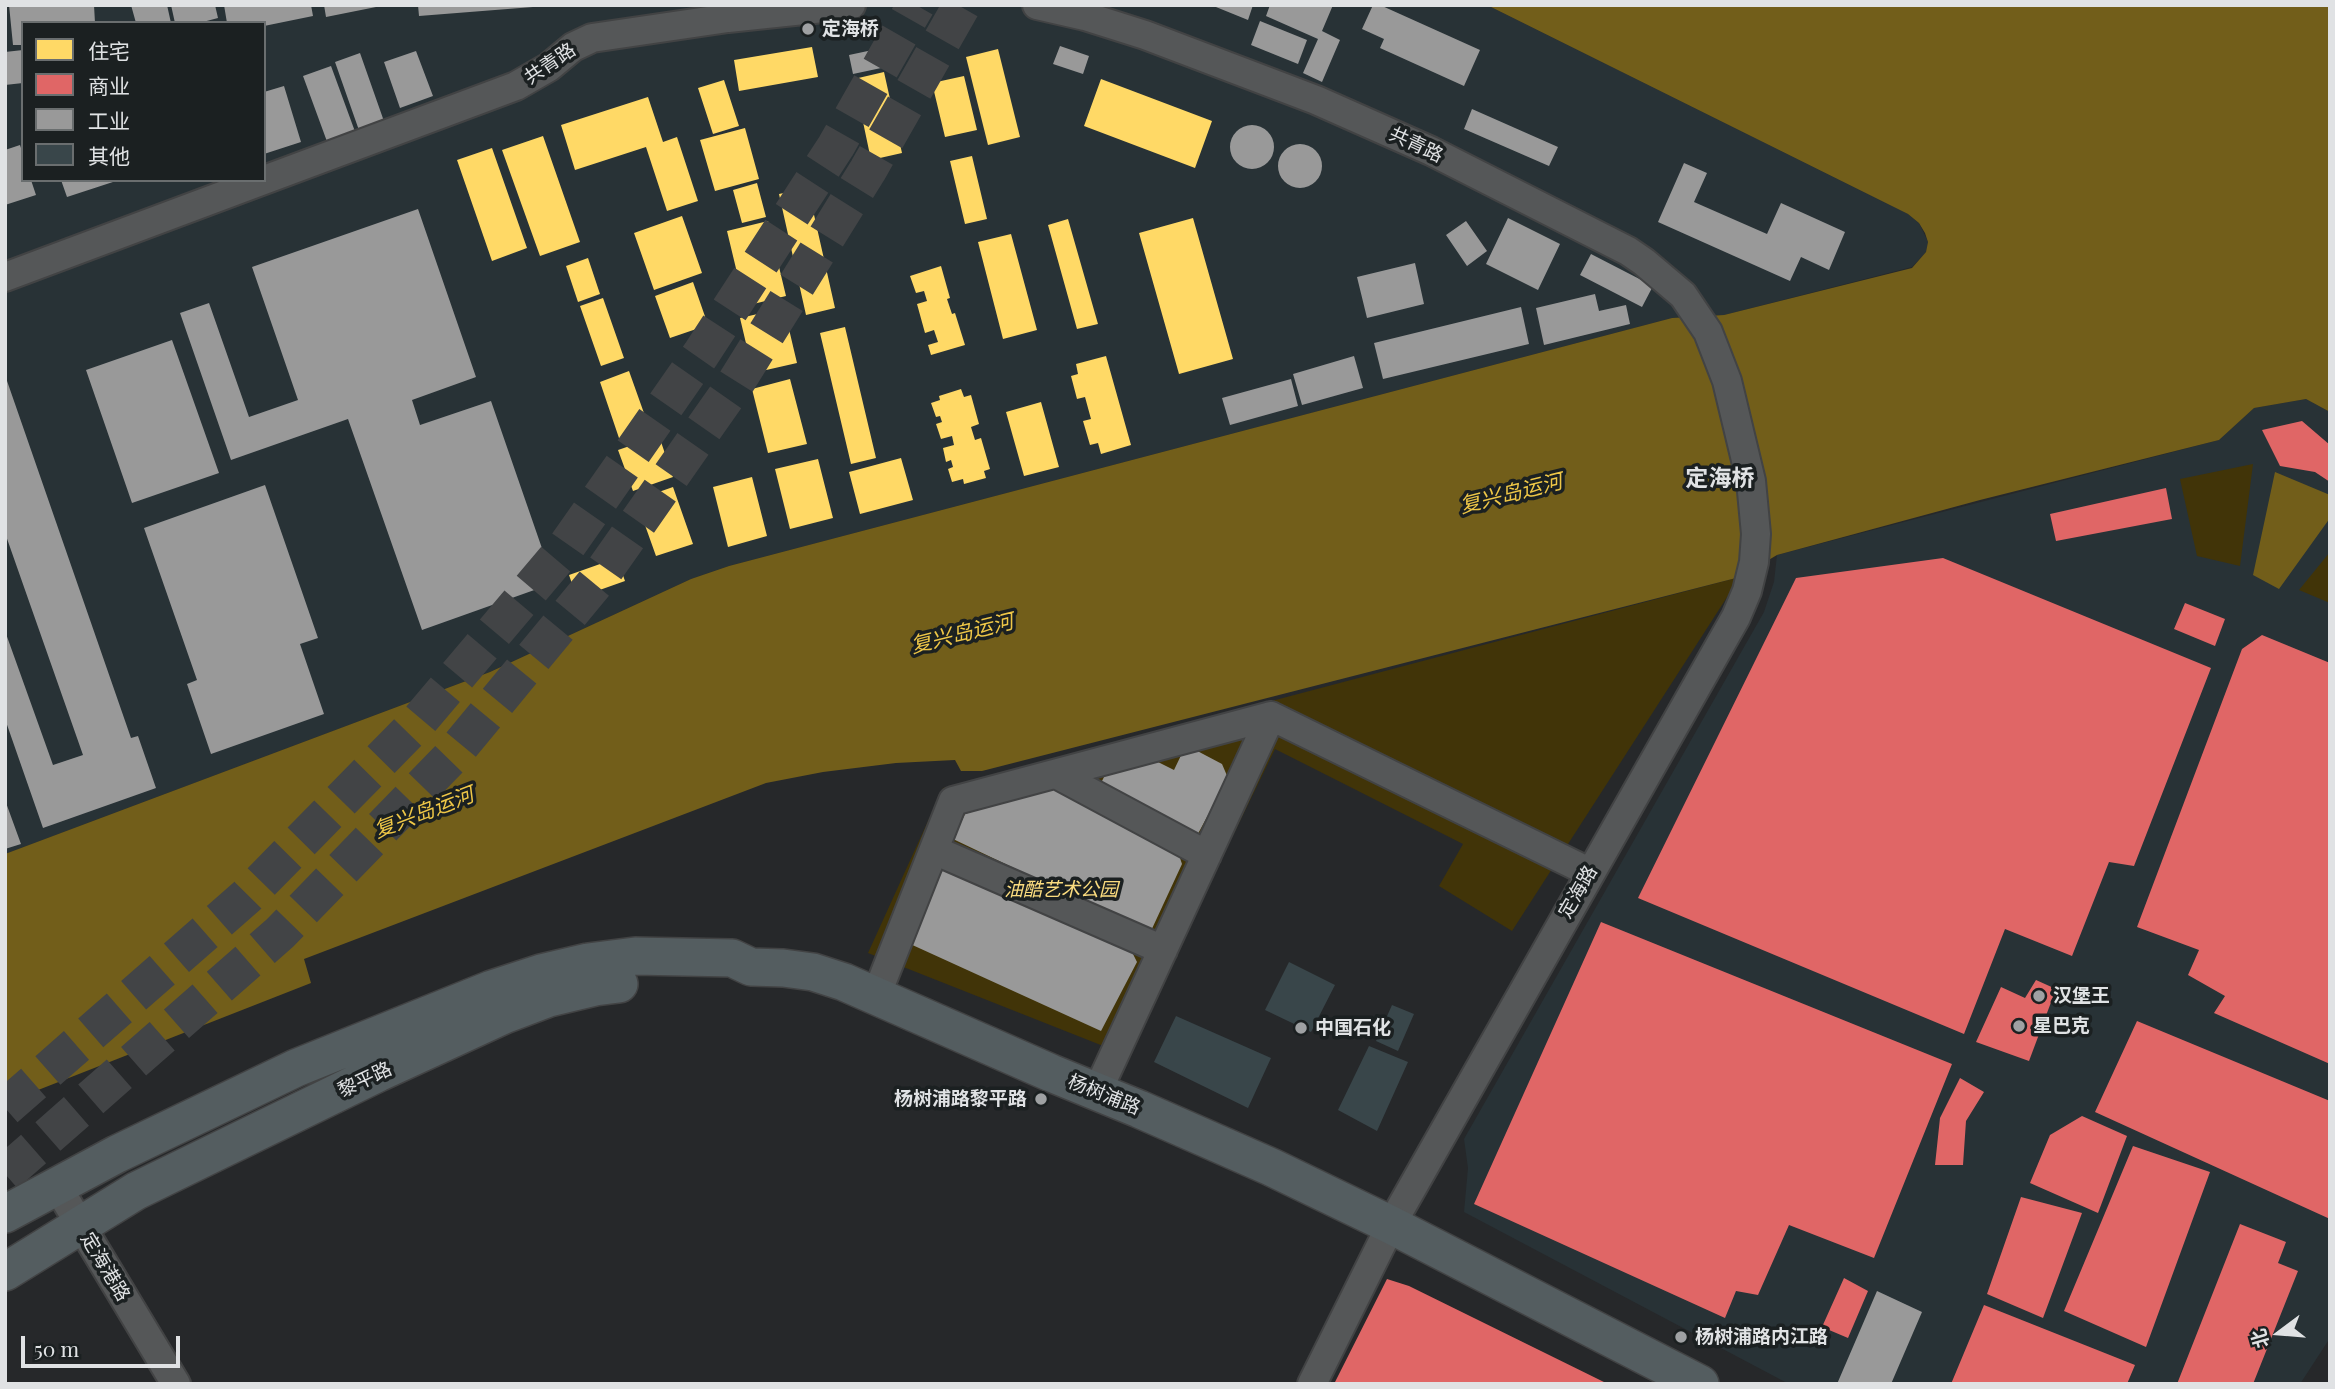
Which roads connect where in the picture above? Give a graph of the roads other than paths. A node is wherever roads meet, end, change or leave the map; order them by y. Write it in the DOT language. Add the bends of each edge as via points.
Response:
graph roads {
  1 [pos="851,5"];
  2 [pos="1037,5"];
  3 [pos="266,179"];
  4 [pos="259,182"];
  5 [pos="5,277"];
  6 [pos="1727,382"];
  7 [pos="1271,716"];
  8 [pos="1056,774"];
  9 [pos="934,850"];
  10 [pos="1206,855"];
  11 [pos="1589,872"];
  12 [pos="1163,950"];
  13 [pos="751,967"];
  14 [pos="813,972"];
  15 [pos="876,996"];
  16 [pos="1097,1092"];
  17 [pos="57,1186"];
  18 [pos="5,1214"];
  19 [pos="80,1225"];
  20 [pos="1391,1225"];
  21 [pos="5,1272"];
  22 [pos="176,1384"];
  23 [pos="1312,1384"];
  24 [pos="1700,1384"];
  1 -- 3 [label="street, 共青路" via="592,38 516,86"];
  2 -- 6 [label="street, 共青路" via="1145,35 1317,100 1628,250 1683,295 1708,332"];
  4 -- 5 [label="street, 共青路"];
  6 -- 11 [label="street, 定海路" via="1751,481 1756,534 1747,591"];
  7 -- 8 [label="street"];
  7 -- 10 [label="street"];
  7 -- 11 [label="street"];
  8 -- 9 [label="street" via="953,801"];
  8 -- 10 [label="street"];
  9 -- 12 [label="street"];
  9 -- 15 [label="street"];
  10 -- 12 [label="street"];
  11 -- 20 [label="street, 定海路"];
  12 -- 16 [label="street"];
  13 -- 14 [label="main road, 黎平路"];
  13 -- 17 [label="main road, 黎平路" via="732,958 635,956 541,973 296,1068"];
  13 -- 19 [label="main road, 黎平路" via="734,976 595,986 504,1015 136,1191"];
  14 -- 15 [label="main road, 杨树浦路"];
  15 -- 16 [label="main road, 杨树浦路"];
  16 -- 20 [label="main road, 杨树浦路"];
  17 -- 18 [label="main road, 黎平路"];
  17 -- 19 [label="street, 定海港路"];
  19 -- 21 [label="main road, 黎平路"];
  19 -- 22 [label="street, 定海港路"];
  20 -- 23 [label="street, 定海路"];
  20 -- 24 [label="main road, 杨树浦路"];
}
